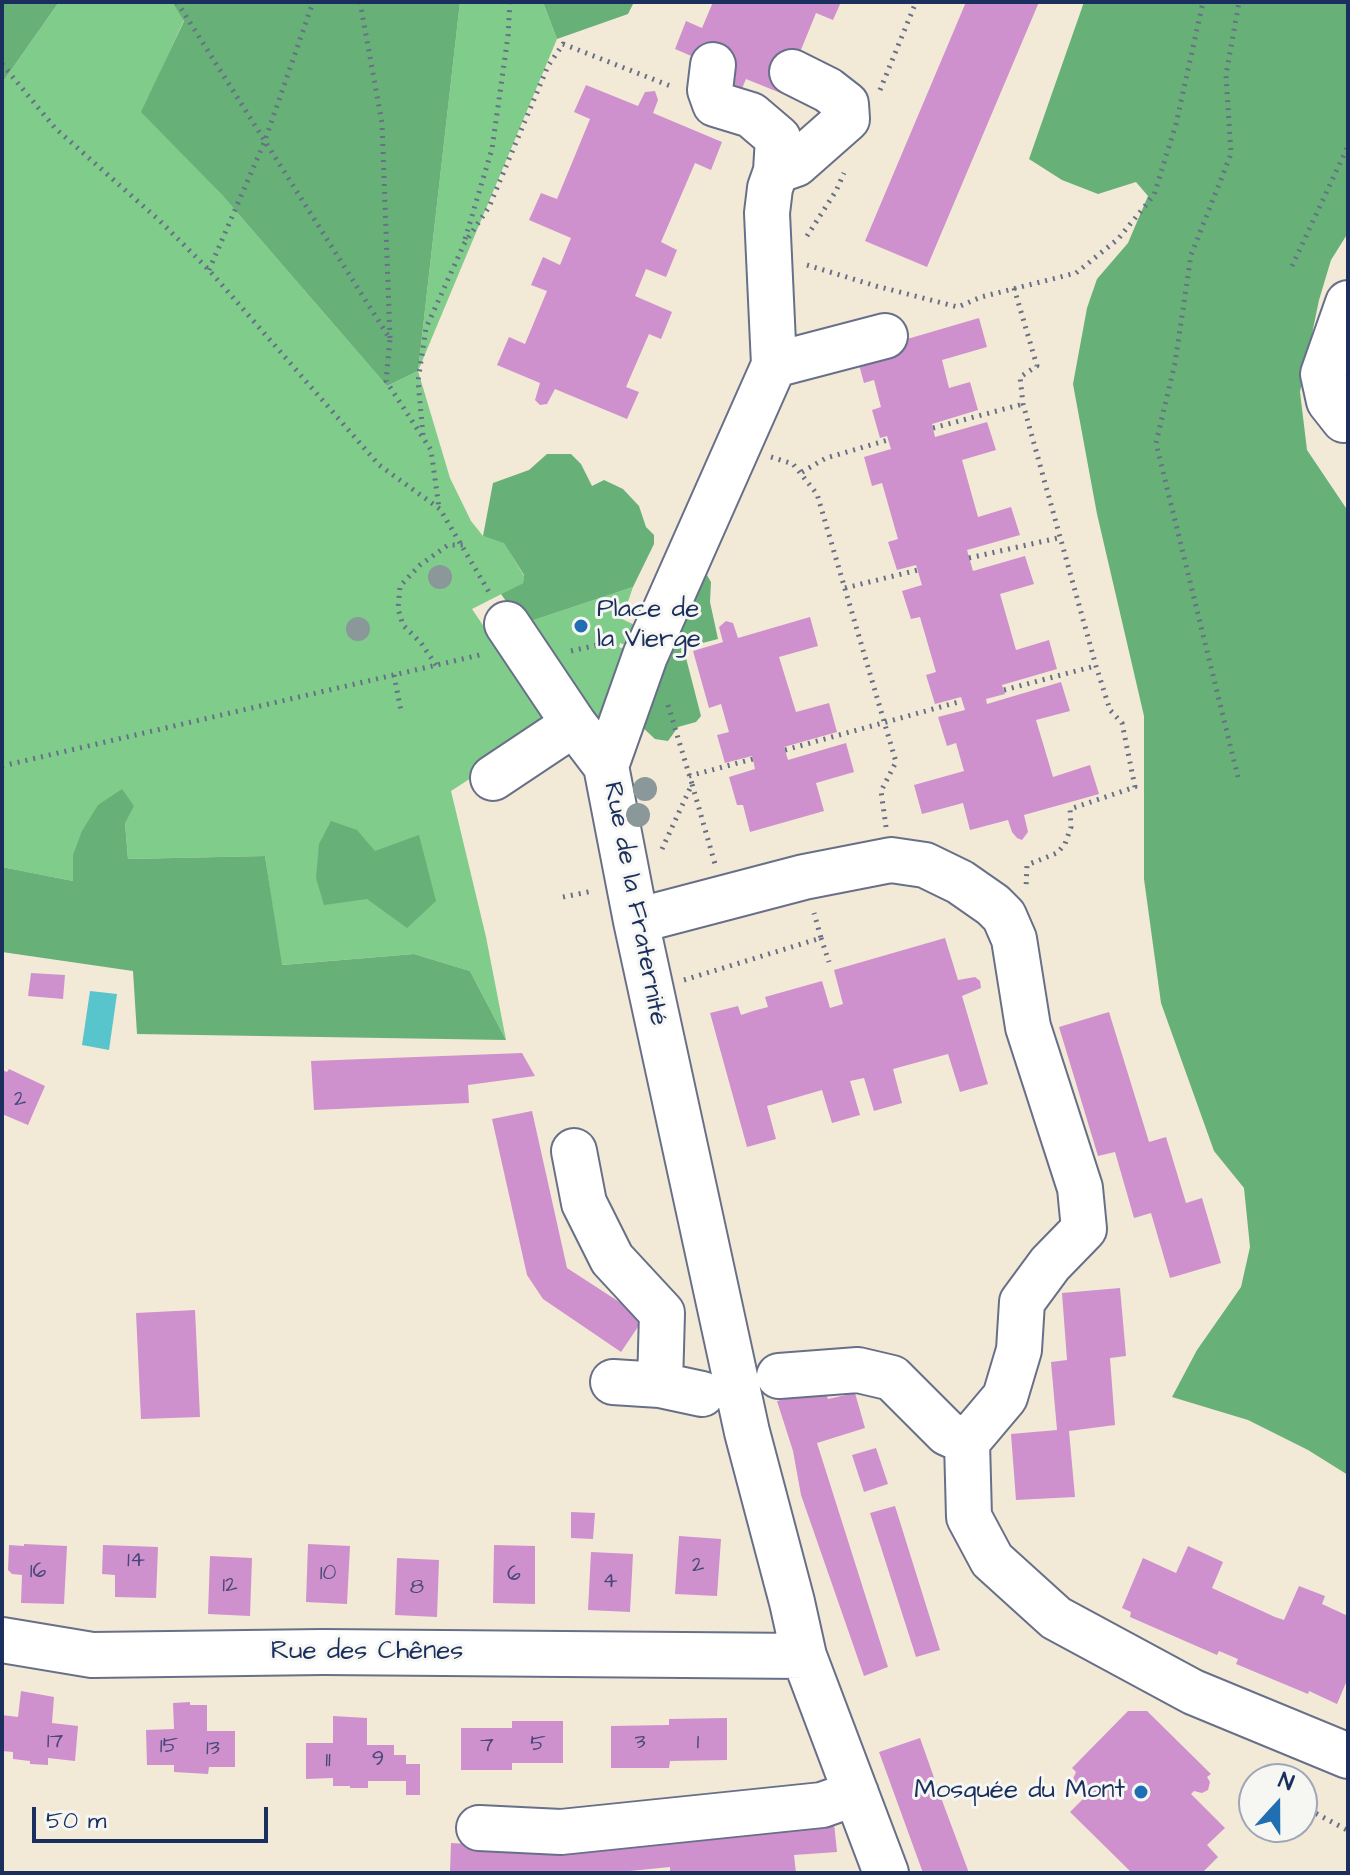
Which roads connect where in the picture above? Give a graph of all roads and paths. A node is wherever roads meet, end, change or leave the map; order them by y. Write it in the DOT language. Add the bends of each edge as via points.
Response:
graph roads {
  1 [pos="177,2"];
  2 [pos="313,2"];
  3 [pos="360,2"];
  4 [pos="510,2"];
  5 [pos="1203,2"];
  6 [pos="1239,2"];
  7 [pos="2,64"];
  8 [pos="792,72"];
  9 [pos="714,84"];
  10 [pos="264,143"];
  11 [pos="1348,146"];
  12 [pos="776,171"];
  13 [pos="464,244"];
  14 [pos="1292,266"];
  15 [pos="209,270"];
  16 [pos="771,273"];
  17 [pos="1014,288"];
  18 [pos="1348,303"];
  19 [pos="885,336"];
  20 [pos="390,339"];
  21 [pos="774,365"];
  22 [pos="1023,404"];
  23 [pos="1346,419"];
  24 [pos="933,428"];
  25 [pos="423,435"];
  26 [pos="888,440"];
  27 [pos="740,446"];
  28 [pos="802,472"];
  29 [pos="440,509"];
  30 [pos="1058,538"];
  31 [pos="463,545"];
  32 [pos="969,558"];
  33 [pos="918,570"];
  34 [pos="845,588"];
  35 [pos="513,635"];
  36 [pos="436,665"];
  37 [pos="1096,666"];
  38 [pos="641,667"];
  39 [pos="394,675"];
  40 [pos="1004,690"];
  41 [pos="962,701"];
  42 [pos="401,711"];
  43 [pos="884,722"];
  44 [pos="574,724"];
  45 [pos="785,750"];
  46 [pos="753,759"];
  47 [pos="2,766"];
  48 [pos="606,766"];
  49 [pos="689,776"];
  50 [pos="1238,777"];
  51 [pos="493,778"];
  52 [pos="692,784"];
  53 [pos="881,791"];
  54 [pos="804,877"];
  55 [pos="1027,878"];
  56 [pos="563,897"];
  57 [pos="724,897"];
  58 [pos="632,903"];
  59 [pos="821,938"];
  60 [pos="829,962"];
  61 [pos="650,988"];
  62 [pos="574,1151"];
  63 [pos="779,1376"];
  64 [pos="613,1382"];
  65 [pos="660,1385"];
  66 [pos="702,1394"];
  67 [pos="967,1442"];
  68 [pos="2,1640"];
  69 [pos="804,1656"];
  70 [pos="1348,1756"];
  71 [pos="856,1793"];
  72 [pos="1318,1815"];
  73 [pos="479,1828"];
  74 [pos="1347,1830"];
  75 [pos="886,1873"];
  1 -- 10 [label="path"];
  2 -- 10 [label="path"];
  3 -- 20 [label="path" via="382,123"];
  4 -- 13 [label="path" via="492,149"];
  5 -- 17 [label="path" via="1154,195 1118,239 1076,273"];
  6 -- 50 [label="path" via="1226,75 1231,154 1191,255 1175,363 1156,443"];
  7 -- 15 [label="path" via="55,128"];
  8 -- 12 [label="street" via="846,104 847,119 796,164"];
  9 -- 12 [label="street, Rue de la Fraternité" via="778,138"];
  9 -- 13 [label="path" via="563,44 548,66 489,207"];
  10 -- 15 [label="path"];
  10 -- 20 [label="path"];
  11 -- 14 [label="path"];
  12 -- 16 [label="street, Rue de la Fraternité" via="767,213"];
  13 -- 25 [label="path" via="426,328 418,381"];
  15 -- 29 [label="path" via="379,465"];
  16 -- 17 [label="path" via="809,264 958,307"];
  16 -- 21 [label="street, Rue de la Fraternité"];
  17 -- 22 [label="path" via="1037,366 1020,377"];
  18 -- 23 [label="street" via="1323,374 1329,401"];
  19 -- 21 [label="street"];
  20 -- 25 [label="path" via="386,381"];
  21 -- 27 [label="street, Rue de la Fraternité"];
  22 -- 24 [label="path"];
  22 -- 30 [label="path"];
  25 -- 29 [label="path" via="431,450"];
  26 -- 28 [label="path" via="826,458"];
  27 -- 28 [label="path"];
  27 -- 38 [label="street, Rue de la Fraternité"];
  28 -- 34 [label="path" via="817,494"];
  29 -- 31 [label="path"];
  30 -- 32 [label="path"];
  30 -- 37 [label="path"];
  31 -- 35 [label="path"];
  31 -- 36 [label="path" via="448,545 400,586 403,625"];
  33 -- 34 [label="path"];
  34 -- 43 [label="path"];
  35 -- 36 [label="path"];
  35 -- 44 [label="street"];
  36 -- 39 [label="path"];
  37 -- 40 [label="path"];
  37 -- 55 [label="path" via="1110,710 1122,723 1135,787 1070,809 1065,844 1057,853 1027,865"];
  38 -- 48 [label="street, Rue de la Fraternité"];
  38 -- 49 [label="path" via="664,691"];
  39 -- 42 [label="path"];
  39 -- 47 [label="path"];
  41 -- 43 [label="path"];
  43 -- 45 [label="path"];
  43 -- 53 [label="path" via="896,762"];
  44 -- 48 [label="street"];
  44 -- 51 [label="street"];
  46 -- 49 [label="path"];
  48 -- 58 [label="street, Rue de la Fraternité"];
  49 -- 52 [label="path"];
  52 -- 57 [label="path"];
  52 -- 58 [label="path"];
  54 -- 57 [label="street"];
  54 -- 59 [label="path"];
  54 -- 67 [label="street" via="891,860 925,865 993,905 1014,939 1028,1027 1080,1188 1084,1229 1022,1302 1019,1350 1005,1397"];
  56 -- 58 [label="path"];
  57 -- 58 [label="street"];
  58 -- 61 [label="street, Rue de la Fraternité"];
  59 -- 60 [label="path"];
  59 -- 61 [label="path"];
  61 -- 69 [label="street, Rue de la Fraternité" via="747,1432"];
  62 -- 65 [label="street" via="584,1203 612,1259 662,1313"];
  63 -- 67 [label="street" via="858,1370 892,1378 947,1433"];
  64 -- 65 [label="street"];
  65 -- 66 [label="street"];
  67 -- 70 [label="street" via="969,1517 992,1560 1056,1618 1193,1692"];
  68 -- 69 [label="street, Rue des Chênes" via="92,1655"];
  69 -- 71 [label="street, Rue de la Fraternité"];
  71 -- 73 [label="street" via="822,1805 561,1832"];
  71 -- 75 [label="street, Rue de la Fraternité"];
  72 -- 74 [label="path"];
}
